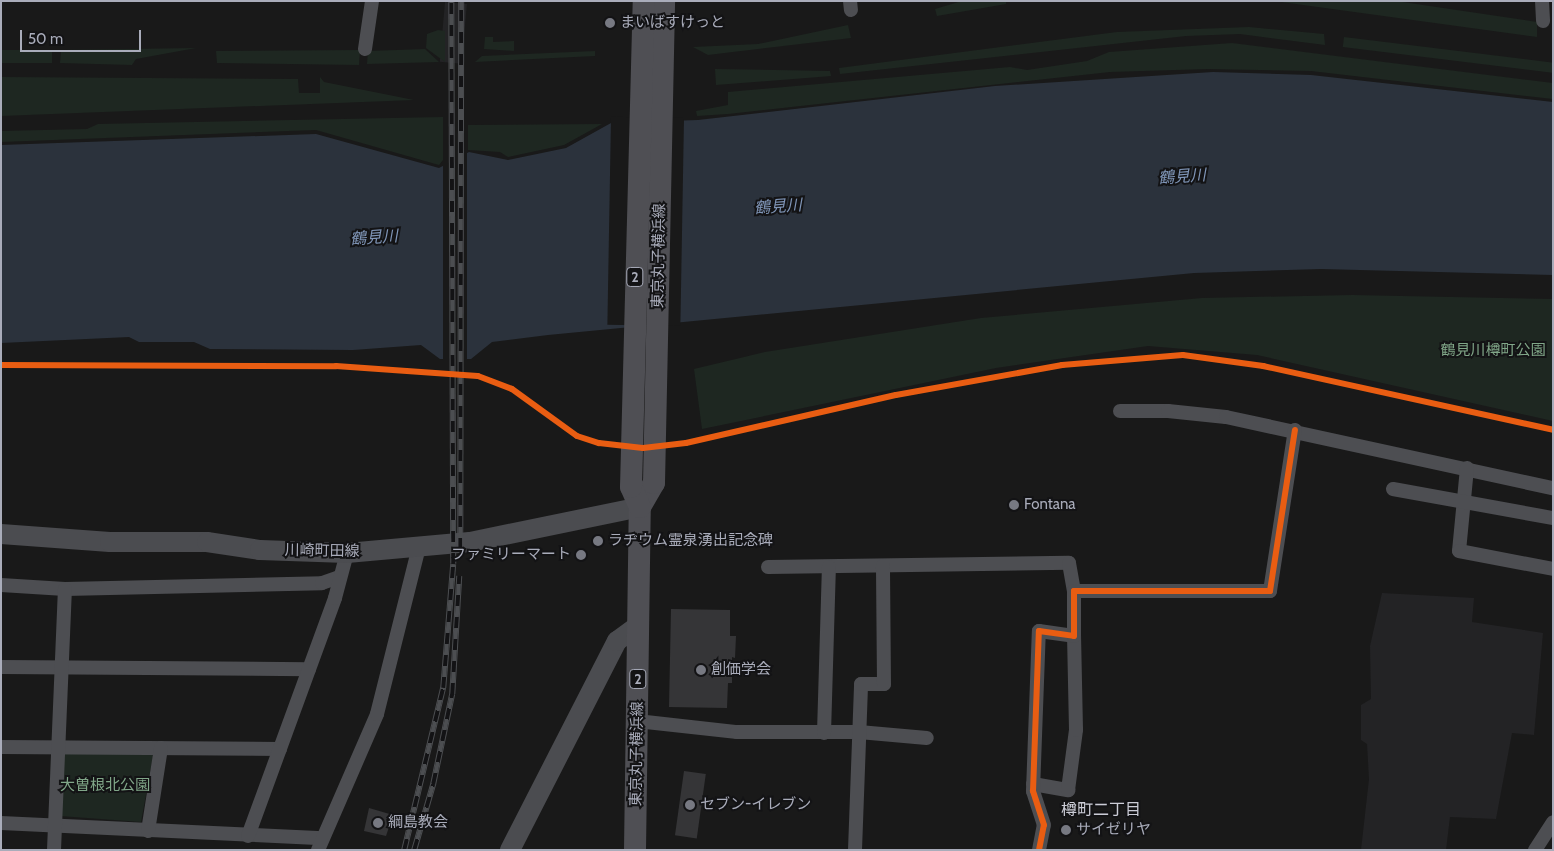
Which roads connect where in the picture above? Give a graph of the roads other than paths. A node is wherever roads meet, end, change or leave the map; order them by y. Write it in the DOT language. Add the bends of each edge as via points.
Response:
graph roads {
  1 [pos="372,1"];
  2 [pos="644,1"];
  3 [pos="664,1"];
  4 [pos="1542,1"];
  5 [pos="1543,21"];
  6 [pos="365,49"];
  7 [pos="1120,411"];
  8 [pos="1295,430"];
  9 [pos="1466,468"];
  10 [pos="1553,488"];
  11 [pos="1393,489"];
  12 [pos="635,497"];
  13 [pos="1461,500"];
  14 [pos="1553,518"];
  15 [pos="1,534"];
  16 [pos="419,547"];
  17 [pos="347,554"];
  18 [pos="883,566"];
  19 [pos="829,567"];
  20 [pos="768,568"];
  21 [pos="1553,569"];
  22 [pos="339,577"];
  23 [pos="1,585"];
  24 [pos="65,589"];
  25 [pos="1074,591"];
  26 [pos="639,625"];
  27 [pos="1074,636"];
  28 [pos="1,667"];
  29 [pos="310,668"];
  30 [pos="62,669"];
  31 [pos="637,721"];
  32 [pos="859,732"];
  33 [pos="824,733"];
  34 [pos="927,738"];
  35 [pos="1,747"];
  36 [pos="58,748"];
  37 [pos="161,748"];
  38 [pos="280,749"];
  39 [pos="1033,784"];
  40 [pos="1,822"];
  41 [pos="1553,822"];
  42 [pos="55,827"];
  43 [pos="148,831"];
  44 [pos="248,836"];
  45 [pos="320,844"];
  46 [pos="54,850"];
  47 [pos="510,850"];
  48 [pos="635,850"];
  49 [pos="856,850"];
  50 [pos="1040,850"];
  51 [pos="1535,850"];
  1 -- 6 [label="street"];
  2 -- 12 [label="main road, 東京丸子横浜線 / 2" via="640,67"];
  3 -- 12 [label="main road, 東京丸子横浜線 / 2" via="654,483"];
  4 -- 5 [label="street"];
  7 -- 8 [label="street" via="1190,412"];
  8 -- 9 [label="street"];
  8 -- 25 [label="street" via="1270,591"];
  9 -- 10 [label="street"];
  9 -- 13 [label="street"];
  11 -- 13 [label="street"];
  12 -- 16 [label="main road, 川崎町田線" via="533,531"];
  12 -- 26 [label="main road, 東京丸子横浜線 / 2"];
  13 -- 14 [label="street"];
  13 -- 21 [label="street" via="1459,551"];
  15 -- 17 [label="main road, 川崎町田線" via="110,542 207,542 244,549"];
  16 -- 17 [label="main road, 川崎町田線"];
  16 -- 45 [label="street" via="377,714"];
  17 -- 22 [label="street"];
  18 -- 19 [label="street"];
  18 -- 25 [label="street" via="1069,563"];
  18 -- 32 [label="street" via="884,684 861,684"];
  19 -- 20 [label="street"];
  19 -- 33 [label="street"];
  22 -- 24 [label="street" via="322,582"];
  22 -- 29 [label="street" via="336,598"];
  23 -- 24 [label="street"];
  24 -- 30 [label="street"];
  25 -- 27 [label="street"];
  26 -- 31 [label="main road, 東京丸子横浜線 / 2"];
  26 -- 47 [label="main road" via="617,641"];
  27 -- 39 [label="street" via="1039,631"];
  27 -- 39 [label="street" via="1076,730 1068,790"];
  28 -- 30 [label="street"];
  29 -- 30 [label="street"];
  29 -- 38 [label="street"];
  30 -- 36 [label="street"];
  31 -- 33 [label="street" via="738,732"];
  31 -- 48 [label="main road, 東京丸子横浜線 / 2"];
  32 -- 33 [label="street"];
  32 -- 34 [label="street"];
  32 -- 49 [label="street"];
  35 -- 36 [label="street"];
  36 -- 37 [label="street"];
  36 -- 42 [label="street"];
  37 -- 38 [label="street"];
  37 -- 43 [label="street"];
  38 -- 44 [label="street"];
  39 -- 50 [label="street" via="1044,825"];
  40 -- 42 [label="street"];
  41 -- 51 [label="street"];
  42 -- 43 [label="street"];
  42 -- 46 [label="street"];
  43 -- 44 [label="street"];
  44 -- 45 [label="street"];
}
